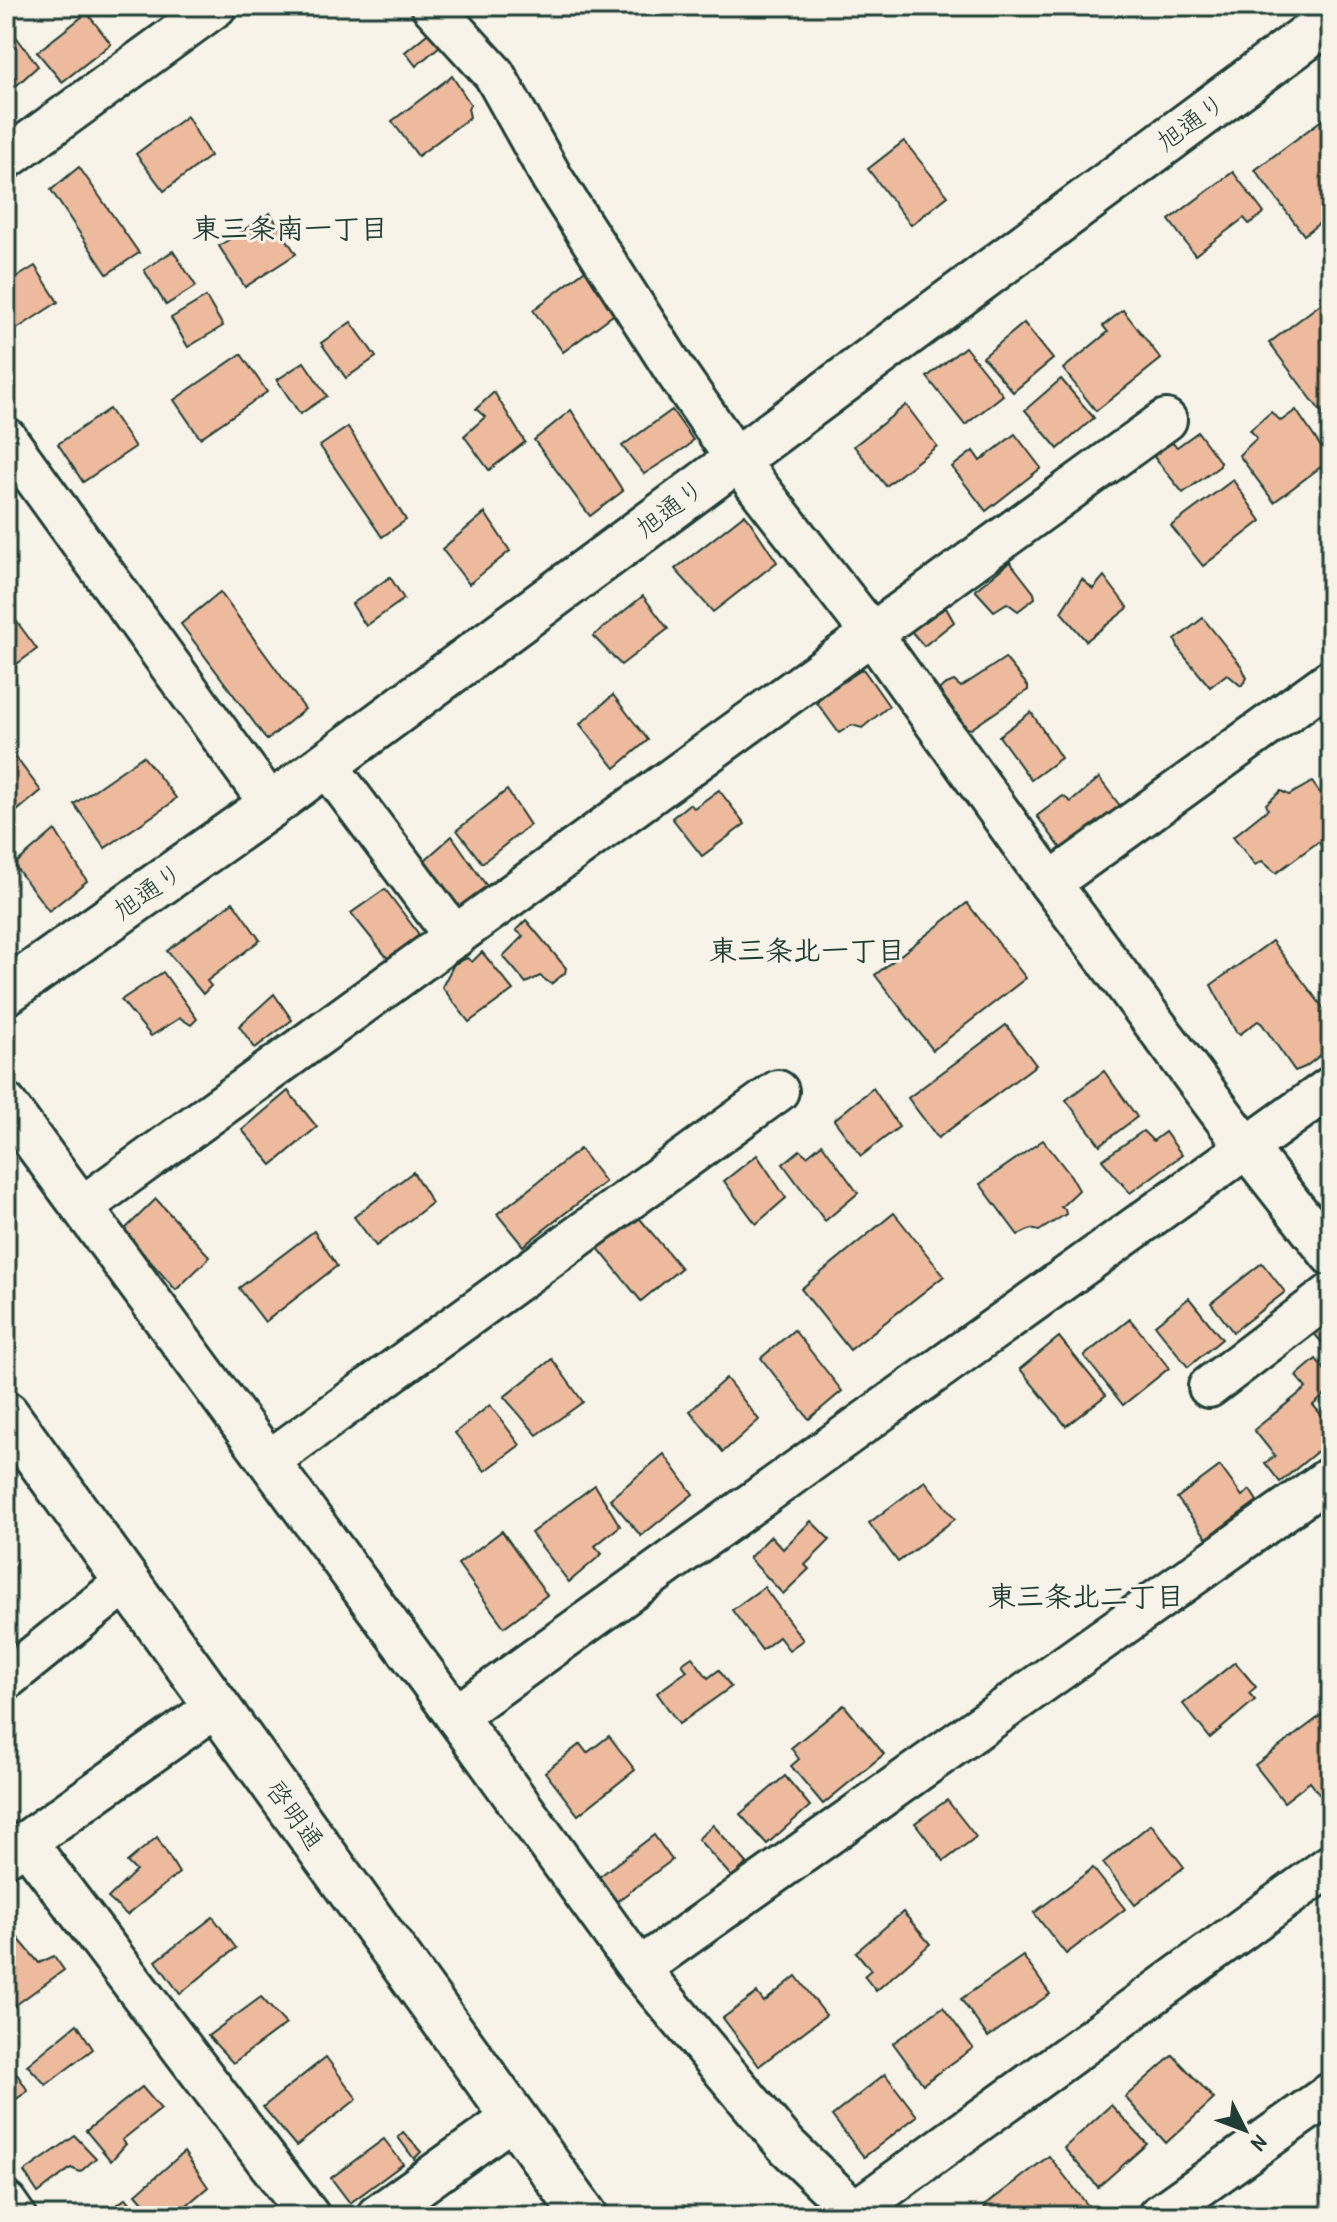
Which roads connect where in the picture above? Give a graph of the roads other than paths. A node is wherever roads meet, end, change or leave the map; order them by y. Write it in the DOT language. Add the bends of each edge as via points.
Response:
graph roads {
  1 [pos="216,6"];
  2 [pos="432,6"];
  3 [pos="1331,19"];
  4 [pos="6,159"];
  5 [pos="1166,420"];
  6 [pos="6,438"];
  7 [pos="736,459"];
  8 [pos="872,634"];
  9 [pos="1331,680"];
  10 [pos="326,764"];
  11 [pos="271,805"];
  12 [pos="1050,883"];
  13 [pos="455,937"];
  14 [pos="6,992"];
  15 [pos="1331,1087"];
  16 [pos="778,1091"];
  17 [pos="6,1104"];
  18 [pos="1247,1148"];
  19 [pos="82,1207"];
  20 [pos="1331,1255"];
  21 [pos="1331,1294"];
  22 [pos="1209,1387"];
  23 [pos="6,1414"];
  24 [pos="269,1461"];
  25 [pos="1331,1477"];
  26 [pos="126,1582"];
  27 [pos="6,1679"];
  28 [pos="217,1706"];
  29 [pos="456,1716"];
  30 [pos="16,1849"];
  31 [pos="1331,1865"];
  32 [pos="639,1969"];
  33 [pos="1331,2093"];
  34 [pos="514,2117"];
  35 [pos="6,2203"];
  36 [pos="851,2213"];
  37 [pos="15,2216"];
  38 [pos="309,2216"];
  39 [pos="377,2216"];
  40 [pos="585,2216"];
  41 [pos="1158,2216"];
  1 -- 4 [label="street"];
  2 -- 7 [label="street" via="494,74 552,178"];
  3 -- 7 [label="street, 旭通り"];
  5 -- 8 [label="street"];
  6 -- 11 [label="street"];
  7 -- 8 [label="street"];
  7 -- 10 [label="street, 旭通り"];
  8 -- 12 [label="street"];
  8 -- 13 [label="street"];
  9 -- 12 [label="street"];
  10 -- 11 [label="street, 旭通り"];
  10 -- 13 [label="street"];
  11 -- 14 [label="street, 旭通り"];
  12 -- 18 [label="street"];
  13 -- 19 [label="street"];
  15 -- 18 [label="street"];
  16 -- 24 [label="street"];
  17 -- 19 [label="street"];
  18 -- 20 [label="street"];
  18 -- 29 [label="street"];
  19 -- 24 [label="street"];
  21 -- 22 [label="street"];
  23 -- 26 [label="street, 啓明通"];
  24 -- 29 [label="street"];
  25 -- 32 [label="street"];
  26 -- 27 [label="street"];
  26 -- 28 [label="street, 啓明通"];
  28 -- 30 [label="street"];
  28 -- 34 [label="street, 啓明通"];
  29 -- 32 [label="street"];
  30 -- 38 [label="street"];
  31 -- 36 [label="street"];
  32 -- 36 [label="street" via="786,2145"];
  33 -- 41 [label="street"];
  34 -- 39 [label="street"];
  34 -- 40 [label="street, 啓明通"];
  35 -- 37 [label="street"];
}
